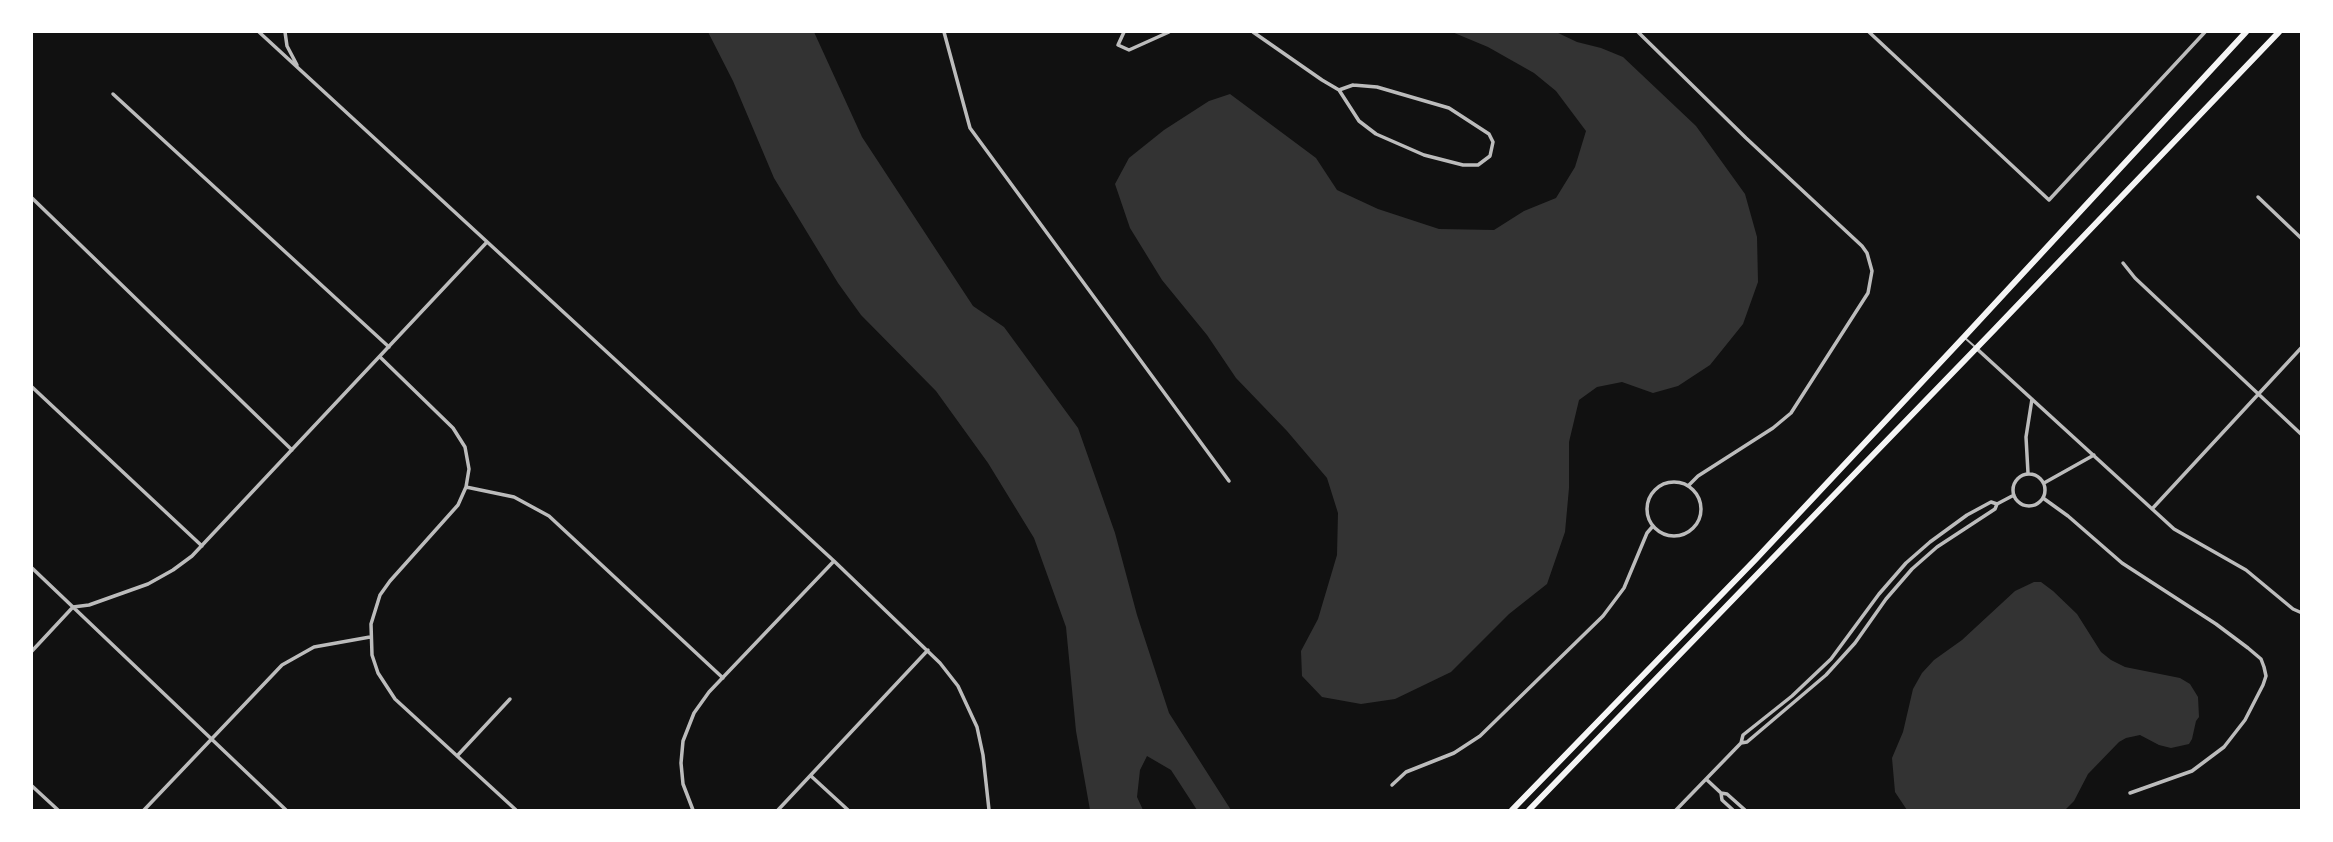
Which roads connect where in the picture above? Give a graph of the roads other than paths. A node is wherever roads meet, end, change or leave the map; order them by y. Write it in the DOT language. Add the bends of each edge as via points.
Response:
graph roads {
  1 [pos="259,32"];
  2 [pos="273,32"];
  3 [pos="285,32"];
  4 [pos="944,32"];
  5 [pos="1124,32"];
  6 [pos="1169,32"];
  7 [pos="1254,32"];
  8 [pos="1638,32"];
  9 [pos="1868,32"];
  10 [pos="2205,32"];
  11 [pos="2246,32"];
  12 [pos="2279,32"];
  13 [pos="267,38"];
  14 [pos="303,72"];
  15 [pos="1339,90"];
  16 [pos="113,94"];
  17 [pos="2258,197"];
  18 [pos="32,198"];
  19 [pos="2301,239"];
  20 [pos="487,242"];
  21 [pos="2123,263"];
  22 [pos="1964,337"];
  23 [pos="2301,346"];
  24 [pos="389,347"];
  25 [pos="1976,348"];
  26 [pos="380,357"];
  27 [pos="32,387"];
  28 [pos="2259,395"];
  29 [pos="2032,399"];
  30 [pos="2301,435"];
  31 [pos="292,450"];
  32 [pos="2094,455"];
  33 [pos="2028,474"];
  34 [pos="1229,481"];
  35 [pos="2044,482"];
  36 [pos="1688,486"];
  37 [pos="466,487"];
  38 [pos="2014,495"];
  39 [pos="2043,498"];
  40 [pos="1997,504"];
  41 [pos="2152,509"];
  42 [pos="1653,526"];
  43 [pos="202,546"];
  44 [pos="834,561"];
  45 [pos="32,568"];
  46 [pos="73,607"];
  47 [pos="2301,613"];
  48 [pos="370,637"];
  49 [pos="928,650"];
  50 [pos="32,651"];
  51 [pos="723,678"];
  52 [pos="510,699"];
  53 [pos="210,740"];
  54 [pos="1741,743"];
  55 [pos="457,756"];
  56 [pos="811,776"];
  57 [pos="1706,779"];
  58 [pos="1392,785"];
  59 [pos="32,786"];
  60 [pos="1721,793"];
  61 [pos="2130,793"];
  62 [pos="58,810"];
  63 [pos="144,810"];
  64 [pos="286,810"];
  65 [pos="516,810"];
  66 [pos="693,810"];
  67 [pos="778,810"];
  68 [pos="848,810"];
  69 [pos="989,810"];
  70 [pos="1512,810"];
  71 [pos="1529,810"];
  72 [pos="1676,810"];
  73 [pos="1733,810"];
  74 [pos="1745,810"];
  1 -- 13 [label="street"];
  2 -- 13 [label="street"];
  3 -- 14 [label="street" via="292,57"];
  4 -- 34 [label="street" via="970,128"];
  5 -- 6 [label="street" via="1118,45 1129,50"];
  7 -- 15 [label="street"];
  8 -- 36 [label="street" via="1862,246 1872,271 1868,293 1791,412"];
  9 -- 10 [label="street" via="2049,200"];
  11 -- 22 [label="main road"];
  12 -- 25 [label="main road"];
  13 -- 14 [label="street"];
  14 -- 20 [label="street"];
  15 -- 15 [label="street" via="1371,86 1450,108 1489,134 1491,154 1483,163 1471,166 1424,155 1370,130"];
  16 -- 24 [label="street"];
  17 -- 19 [label="street"];
  18 -- 31 [label="street"];
  20 -- 24 [label="street"];
  20 -- 44 [label="street"];
  21 -- 28 [label="street"];
  22 -- 25 [label="lane"];
  22 -- 70 [label="main road"];
  23 -- 28 [label="street"];
  24 -- 26 [label="street"];
  25 -- 29 [label="street"];
  25 -- 71 [label="main road"];
  26 -- 31 [label="street"];
  26 -- 37 [label="street" via="458,435 468,460"];
  27 -- 43 [label="street"];
  28 -- 30 [label="street"];
  28 -- 41 [label="street"];
  29 -- 32 [label="street"];
  29 -- 33 [label="street" via="2026,437"];
  31 -- 43 [label="street"];
  32 -- 35 [label="street"];
  32 -- 41 [label="street"];
  33 -- 35 [label="street"];
  33 -- 38 [label="street" via="2017,480"];
  35 -- 39 [label="street"];
  36 -- 42 [label="street" via="1672,482 1653,491 1647,506"];
  36 -- 42 [label="street" via="1700,504 1695,525 1676,536"];
  37 -- 48 [label="street" via="456,507 383,591 372,616"];
  37 -- 51 [label="street" via="514,497 549,516"];
  38 -- 39 [label="street" via="2026,506 2039,504"];
  38 -- 40 [label="street"];
  39 -- 61 [label="street" via="2129,568 2248,648 2264,667 2263,685 2224,747 2192,771"];
  40 -- 54 [label="street" via="1912,569 1818,684"];
  40 -- 54 [label="street" via="1991,502 1964,517 1906,563 1831,659 1742,736"];
  41 -- 47 [label="street" via="2174,529 2246,570"];
  42 -- 58 [label="street" via="1624,588 1604,616 1480,736 1454,753 1406,772"];
  43 -- 46 [label="street" via="148,584"];
  44 -- 49 [label="street"];
  44 -- 51 [label="street"];
  45 -- 46 [label="street"];
  46 -- 50 [label="street"];
  46 -- 53 [label="street"];
  48 -- 53 [label="street" via="322,645 293,657"];
  48 -- 55 [label="street" via="372,656 384,684"];
  49 -- 56 [label="street"];
  49 -- 69 [label="street" via="951,675 970,709 981,746"];
  51 -- 66 [label="street" via="698,706 683,741 683,784"];
  52 -- 55 [label="street"];
  53 -- 63 [label="street"];
  53 -- 64 [label="street"];
  54 -- 57 [label="street"];
  55 -- 65 [label="street"];
  56 -- 67 [label="street"];
  56 -- 68 [label="street"];
  57 -- 60 [label="street"];
  57 -- 72 [label="street"];
  59 -- 62 [label="street"];
  60 -- 73 [label="street"];
  60 -- 74 [label="street"];
}
